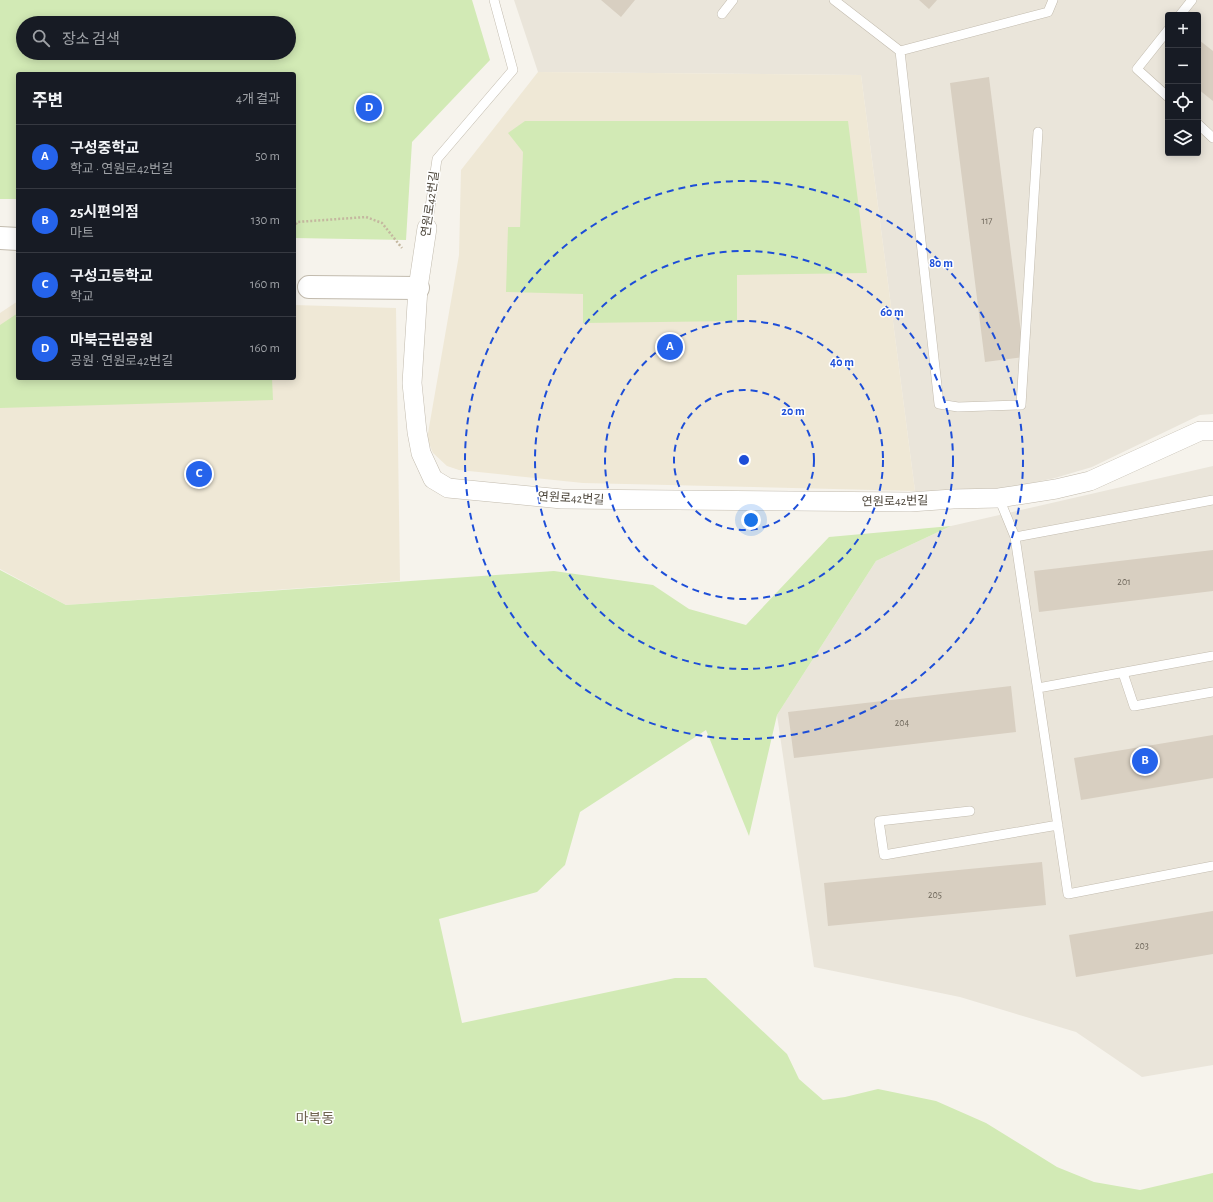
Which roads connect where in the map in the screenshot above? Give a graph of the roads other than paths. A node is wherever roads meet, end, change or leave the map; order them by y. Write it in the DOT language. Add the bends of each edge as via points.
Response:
graph roads {
  1 [pos="494,0"];
  2 [pos="733,0"];
  3 [pos="834,0"];
  4 [pos="1053,0"];
  5 [pos="1192,0"];
  6 [pos="1182,12"];
  7 [pos="722,14"];
  8 [pos="1165,34"];
  9 [pos="900,51"];
  10 [pos="1165,94"];
  11 [pos="1201,127"];
  12 [pos="1038,132"];
  13 [pos="1213,138"];
  14 [pos="427,228"];
  15 [pos="0,238"];
  16 [pos="16,239"];
  17 [pos="309,287"];
  18 [pos="418,288"];
  19 [pos="1213,431"];
  20 [pos="999,498"];
  21 [pos="1213,500"];
  22 [pos="1015,537"];
  23 [pos="1213,656"];
  24 [pos="1123,672"];
  25 [pos="1038,688"];
  26 [pos="1213,692"];
  27 [pos="970,811"];
  28 [pos="1058,825"];
  29 [pos="1213,866"];
  1 -- 14 [label="lane, 연원로42번길" via="513,70 437,159"];
  2 -- 7 [label="lane"];
  3 -- 9 [label="lane"];
  4 -- 9 [label="lane" via="1048,12"];
  5 -- 6 [label="lane"];
  8 -- 10 [label="lane" via="1137,69"];
  9 -- 12 [label="lane" via="939,404 958,407 1021,405"];
  11 -- 13 [label="lane"];
  14 -- 18 [label="street, 연원로42번길"];
  15 -- 16 [label="street"];
  17 -- 18 [label="street"];
  18 -- 20 [label="street, 연원로42번길" via="412,383 417,432 421,453 432,479 448,488 562,499 910,502"];
  19 -- 20 [label="street, 연원로42번길" via="1200,431 1090,481"];
  20 -- 22 [label="lane"];
  21 -- 22 [label="lane"];
  22 -- 25 [label="lane"];
  23 -- 24 [label="lane"];
  24 -- 25 [label="lane"];
  24 -- 26 [label="lane" via="1134,706"];
  25 -- 28 [label="lane"];
  27 -- 28 [label="lane" via="879,821 884,855"];
  28 -- 29 [label="lane" via="1068,894"];
}
